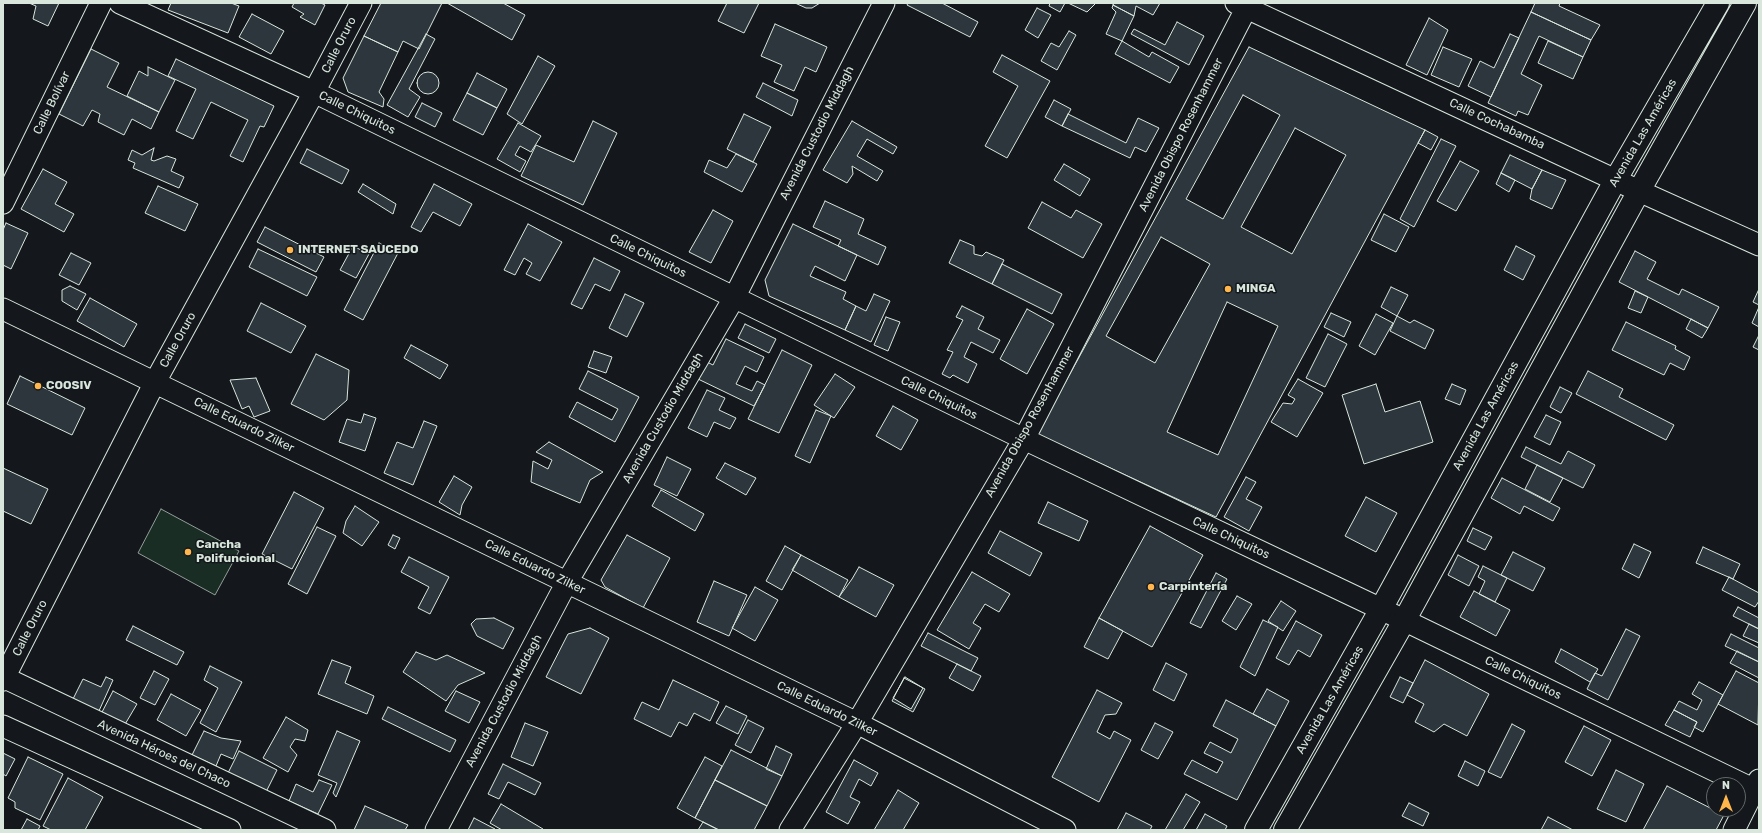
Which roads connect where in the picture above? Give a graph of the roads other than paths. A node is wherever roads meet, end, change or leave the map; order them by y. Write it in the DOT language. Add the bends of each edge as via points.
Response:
graph roads {
  1 [pos="101,3"];
  2 [pos="120,3"];
  3 [pos="361,3"];
  4 [pos="884,3"];
  5 [pos="1718,3"];
  6 [pos="1745,3"];
  7 [pos="1244,5"];
  8 [pos="314,92"];
  9 [pos="1616,179"];
  10 [pos="1639,191"];
  11 [pos="3,203"];
  12 [pos="1759,245"];
  13 [pos="734,298"];
  14 [pos="3,309"];
  15 [pos="155,382"];
  16 [pos="1024,439"];
  17 [pos="567,582"];
  18 [pos="1381,609"];
  19 [pos="1404,620"];
  20 [pos="3,678"];
  21 [pos="857,723"];
  22 [pos="3,726"];
  23 [pos="1757,787"];
  24 [pos="230,830"];
  25 [pos="325,830"];
  26 [pos="436,830"];
  27 [pos="790,830"];
  28 [pos="1065,830"];
  29 [pos="1256,830"];
  30 [pos="1284,830"];
  31 [pos="1734,830"];
  1 -- 11 [label="street, Calle Bolívar"];
  2 -- 8 [label="street, Calle Chiquitos"];
  3 -- 8 [label="street, Calle Oruro"];
  4 -- 13 [label="street, Avenida Custodio Middagh"];
  5 -- 9 [label="main road, Avenida Las Américas"];
  6 -- 10 [label="main road, Avenida Las Américas"];
  7 -- 9 [label="street, Calle Cochabamba"];
  7 -- 16 [label="street, Avenida Obispo Rosenhammer"];
  8 -- 13 [label="street, Calle Chiquitos"];
  8 -- 15 [label="street, Calle Oruro"];
  9 -- 10 [label="street, Calle Cochabamba"];
  9 -- 18 [label="main road, Avenida Las Américas"];
  10 -- 12 [label="street, Calle Cochabamba"];
  10 -- 19 [label="main road, Avenida Las Américas"];
  13 -- 16 [label="street, Calle Chiquitos"];
  13 -- 17 [label="street, Avenida Custodio Middagh"];
  14 -- 15 [label="street, Calle Eduardo Zilker"];
  15 -- 17 [label="street, Calle Eduardo Zilker"];
  15 -- 20 [label="street, Calle Oruro"];
  16 -- 18 [label="street, Calle Chiquitos"];
  16 -- 21 [label="street, Avenida Obispo Rosenhammer"];
  17 -- 21 [label="street, Calle Eduardo Zilker"];
  17 -- 26 [label="street, Avenida Custodio Middagh"];
  18 -- 19 [label="street, Calle Chiquitos"];
  18 -- 29 [label="main road, Avenida Las Américas"];
  19 -- 23 [label="street, Calle Chiquitos"];
  19 -- 30 [label="main road, Avenida Las Américas"];
  20 -- 25 [label="street, Avenida Héroes del Chaco"];
  21 -- 27 [label="street, Avenida Obispo Rosenhammer"];
  21 -- 28 [label="street, Calle Eduardo Zilker"];
  22 -- 24 [label="street"];
  23 -- 31 [label="street"];
}
